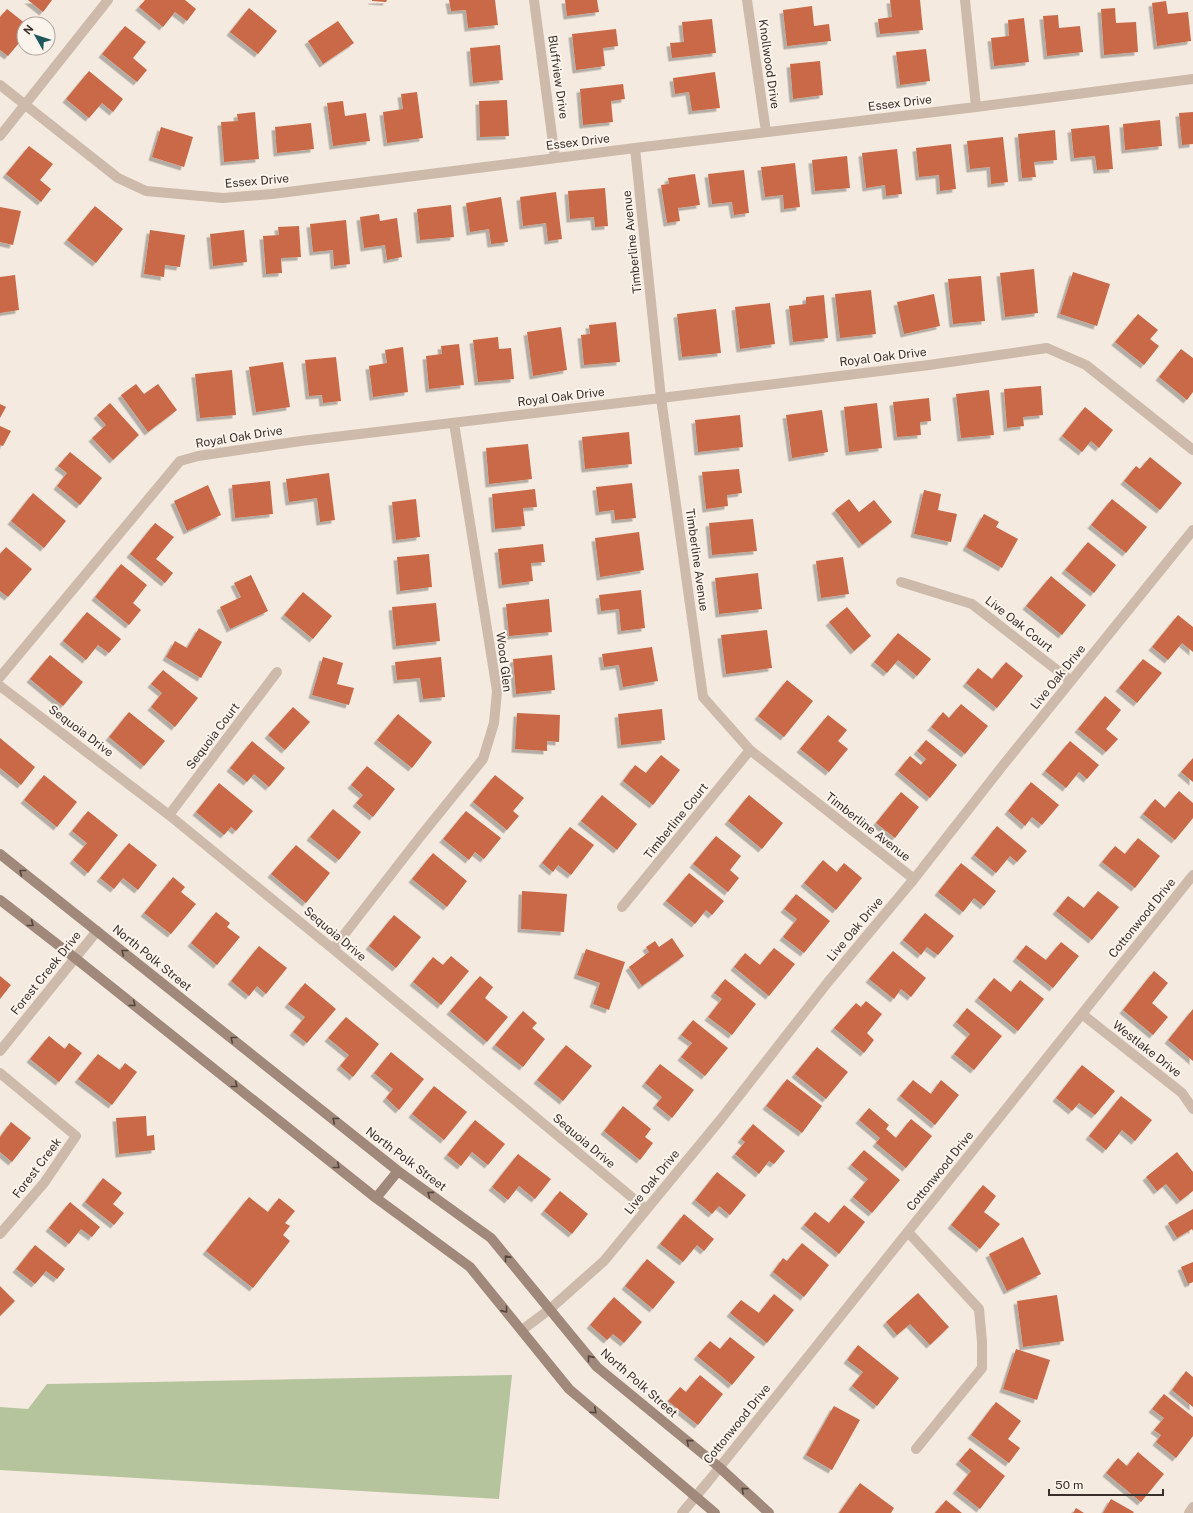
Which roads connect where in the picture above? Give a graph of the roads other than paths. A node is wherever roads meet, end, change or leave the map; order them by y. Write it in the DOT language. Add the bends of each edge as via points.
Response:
graph roads {
  1 [pos="108,0"];
  2 [pos="534,0"];
  3 [pos="747,0"];
  4 [pos="965,0"];
  5 [pos="1193,79"];
  6 [pos="0,85"];
  7 [pos="25,105"];
  8 [pos="976,107"];
  9 [pos="766,132"];
  10 [pos="0,136"];
  11 [pos="634,148"];
  12 [pos="555,158"];
  13 [pos="661,398"];
  14 [pos="454,423"];
  15 [pos="1193,450"];
  16 [pos="1193,530"];
  17 [pos="901,582"];
  18 [pos="277,672"];
  19 [pos="0,677"];
  20 [pos="1071,681"];
  21 [pos="0,686"];
  22 [pos="750,750"];
  23 [pos="169,815"];
  24 [pos="0,854"];
  25 [pos="1193,875"];
  26 [pos="914,879"];
  27 [pos="0,900"];
  28 [pos="622,907"];
  29 [pos="97,931"];
  30 [pos="333,949"];
  31 [pos="75,958"];
  32 [pos="1082,1014"];
  33 [pos="0,1051"];
  34 [pos="0,1073"];
  35 [pos="1193,1108"];
  36 [pos="398,1171"];
  37 [pos="376,1198"];
  38 [pos="646,1210"];
  39 [pos="908,1232"];
  40 [pos="0,1234"];
  41 [pos="550,1309"];
  42 [pos="522,1330"];
  43 [pos="916,1449"];
  44 [pos="719,1467"];
  45 [pos="695,1496"];
  46 [pos="1193,1507"];
  47 [pos="682,1513"];
  48 [pos="715,1513"];
  49 [pos="769,1513"];
  50 [pos="1189,1513"];
  1 -- 7 [label="street"];
  2 -- 12 [label="street, Bluffview Drive"];
  3 -- 9 [label="street, Knollwood Drive"];
  4 -- 8 [label="street"];
  5 -- 8 [label="street, Essex Drive"];
  6 -- 7 [label="street, Essex Drive"];
  7 -- 10 [label="street"];
  7 -- 12 [label="street, Essex Drive" via="118,178 146,191 223,198"];
  8 -- 9 [label="street, Essex Drive"];
  9 -- 11 [label="street, Essex Drive"];
  11 -- 12 [label="street, Essex Drive"];
  11 -- 13 [label="street, Timberline Avenue"];
  13 -- 14 [label="street, Royal Oak Drive"];
  13 -- 15 [label="street, Royal Oak Drive" via="1047,348 1086,365"];
  13 -- 22 [label="street, Timberline Avenue" via="702,697"];
  14 -- 19 [label="street, Royal Oak Drive" via="301,441 180,461"];
  14 -- 30 [label="street, Wood Glen" via="497,691 494,723 483,759"];
  16 -- 20 [label="street, Live Oak Drive"];
  17 -- 20 [label="street, Live Oak Court" via="972,604"];
  18 -- 23 [label="street, Sequoia Court"];
  20 -- 26 [label="street, Live Oak Drive"];
  21 -- 23 [label="street, Sequoia Drive"];
  22 -- 26 [label="street, Timberline Avenue"];
  22 -- 28 [label="street, Timberline Court"];
  23 -- 30 [label="street, Sequoia Drive"];
  29 -- 24 [label="main road, North Polk Street, one-way"];
  25 -- 32 [label="street, Cottonwood Drive"];
  26 -- 38 [label="street, Live Oak Drive" via="828,982"];
  27 -- 31 [label="main road, one-way"];
  29 -- 31 [label="street, Forest Creek Drive"];
  36 -- 29 [label="main road, North Polk Street, one-way"];
  30 -- 38 [label="street, Sequoia Drive"];
  31 -- 33 [label="street, Forest Creek Drive"];
  31 -- 37 [label="main road, one-way"];
  32 -- 35 [label="street, Westlake Drive" via="1182,1093"];
  32 -- 39 [label="street, Cottonwood Drive"];
  34 -- 40 [label="street, Forest Creek" via="76,1136 44,1183"];
  36 -- 37 [label="main road"];
  41 -- 36 [label="main road, North Polk Street, one-way" via="491,1238"];
  37 -- 42 [label="main road, one-way" via="470,1267"];
  38 -- 41 [label="street, Live Oak Drive" via="604,1261"];
  39 -- 43 [label="street" via="979,1309 982,1342 982,1368"];
  39 -- 44 [label="street, Cottonwood Drive"];
  41 -- 42 [label="street, Live Oak Drive"];
  44 -- 41 [label="main road, North Polk Street, one-way" via="597,1367"];
  42 -- 45 [label="main road, one-way" via="569,1389"];
  44 -- 45 [label="street, Cottonwood Drive"];
  49 -- 44 [label="main road, North Polk Street, one-way"];
  45 -- 47 [label="street, Cottonwood Drive"];
  45 -- 48 [label="main road"];
  46 -- 50 [label="street"];
}
